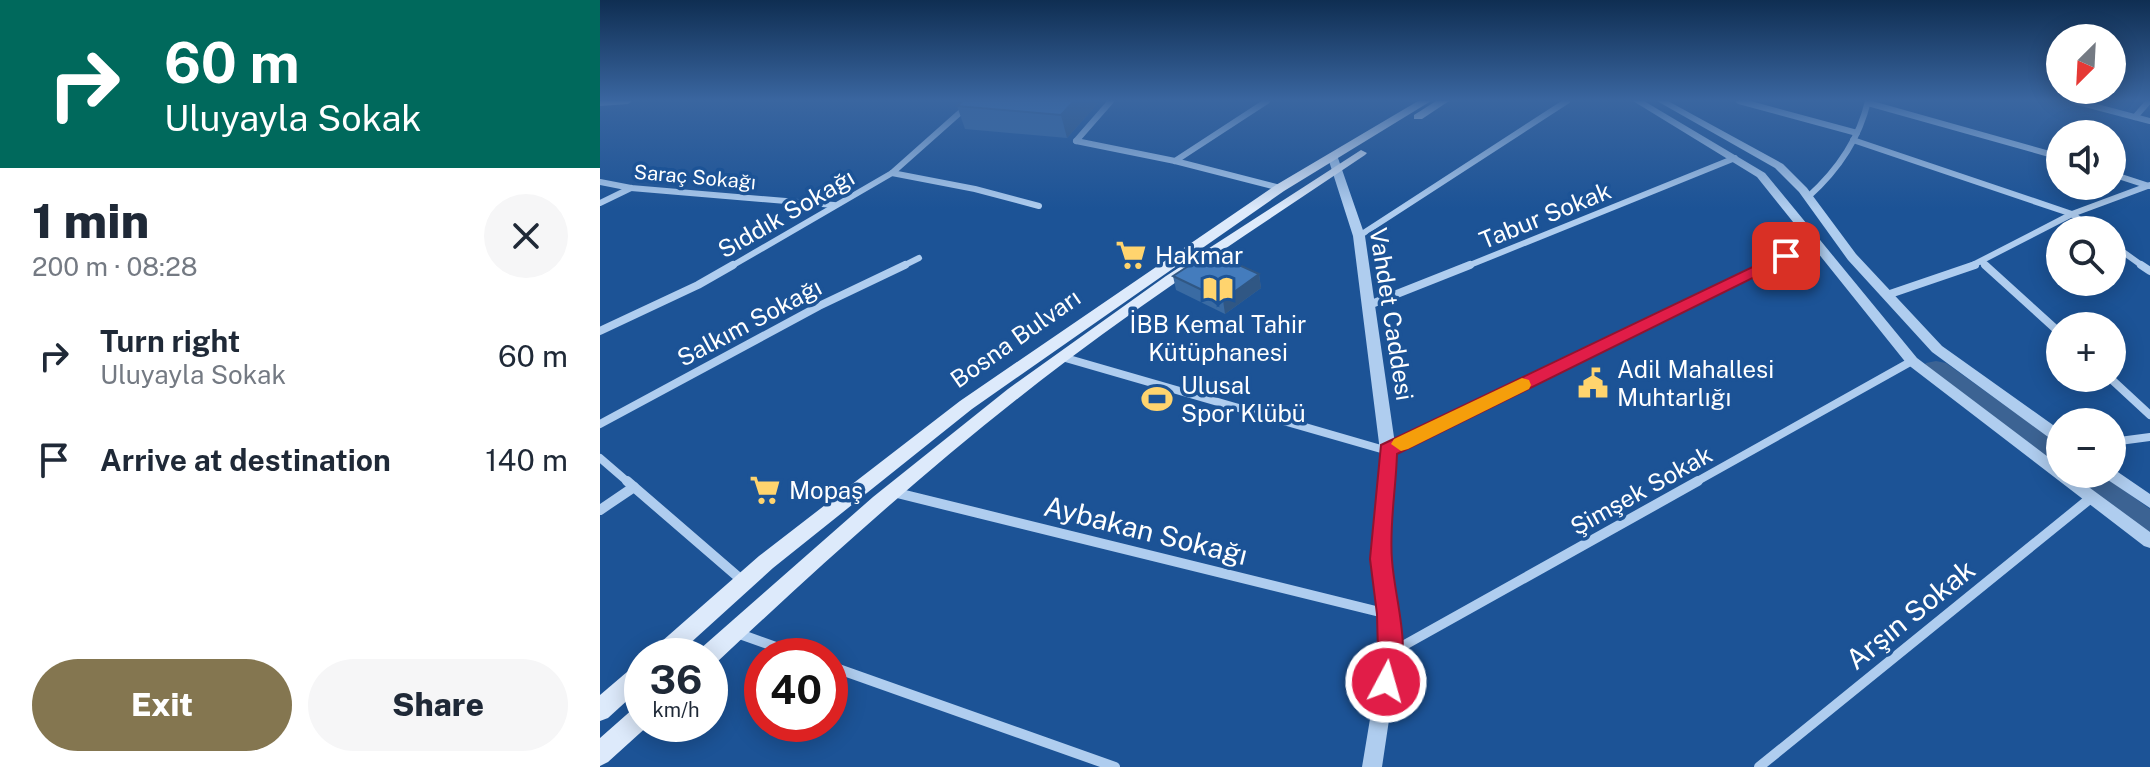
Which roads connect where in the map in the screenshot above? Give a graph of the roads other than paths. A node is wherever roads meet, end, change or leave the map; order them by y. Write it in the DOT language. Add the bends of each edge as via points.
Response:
graph roads {
  1 [pos="1855,136"];
  2 [pos="933,137"];
  3 [pos="1080,137"];
  4 [pos="1212,137"];
  5 [pos="1374,137"];
  6 [pos="1382,137"];
  7 [pos="1512,137"];
  8 [pos="1699,137"];
  9 [pos="1726,137"];
  10 [pos="1857,137"];
  11 [pos="1989,137"];
  12 [pos="2046,153"];
  13 [pos="1735,158"];
  14 [pos="1175,161"];
  15 [pos="1334,164"];
  16 [pos="892,173"];
  17 [pos="2126,179"];
  18 [pos="600,182"];
  19 [pos="2149,186"];
  20 [pos="631,188"];
  21 [pos="1280,188"];
  22 [pos="1808,197"];
  23 [pos="600,203"];
  24 [pos="835,205"];
  25 [pos="1039,206"];
  26 [pos="2072,214"];
  27 [pos="2075,216"];
  28 [pos="1829,225"];
  29 [pos="1359,236"];
  30 [pos="1814,242"];
  31 [pos="2126,254"];
  32 [pos="919,258"];
  33 [pos="1982,262"];
  34 [pos="2150,271"];
  35 [pos="1887,295"];
  36 [pos="1369,305"];
  37 [pos="2046,320"];
  38 [pos="600,331"];
  39 [pos="1062,356"];
  40 [pos="1912,361"];
  41 [pos="2125,392"];
  42 [pos="2150,415"];
  43 [pos="600,424"];
  44 [pos="2046,428"];
  45 [pos="2150,437"];
  46 [pos="2126,440"];
  47 [pos="1388,451"];
  48 [pos="600,458"];
  49 [pos="2046,463"];
  50 [pos="2126,485"];
  51 [pos="634,487"];
  52 [pos="2079,488"];
  53 [pos="892,491"];
  54 [pos="2092,497"];
  55 [pos="2150,502"];
  56 [pos="600,510"];
  57 [pos="2150,541"];
  58 [pos="744,582"];
  59 [pos="1389,614"];
  60 [pos="733,632"];
  61 [pos="681,638"];
  62 [pos="727,638"];
  63 [pos="750,638"];
  64 [pos="1390,653"];
  65 [pos="848,672"];
  66 [pos="624,689"];
  67 [pos="600,710"];
  68 [pos="624,732"];
  69 [pos="600,754"];
  70 [pos="1115,767"];
  71 [pos="1372,767"];
  72 [pos="1759,767"];
  1 -- 22 [label="street" via="1835,173"];
  2 -- 16 [label="street, Sıddık Sokağı"];
  3 -- 14 [label="street" via="1076,141"];
  4 -- 14 [label="street"];
  5 -- 15 [label="main road, Bosna Bulvarı"];
  6 -- 15 [label="main road, Bosna Bulvarı"];
  7 -- 29 [label="street"];
  8 -- 13 [label="street"];
  9 -- 22 [label="street" via="1779,166"];
  10 -- 26 [label="street"];
  11 -- 12 [label="street"];
  13 -- 30 [label="street" via="1772,186"];
  13 -- 36 [label="street, Tabur Sokak"];
  14 -- 21 [label="street"];
  15 -- 21 [label="main road, Bosna Bulvarı"];
  15 -- 29 [label="street, Vahdet Caddesi"];
  15 -- 39 [label="main road, Bosna Bulvarı"];
  16 -- 24 [label="street, Sıddık Sokağı"];
  16 -- 25 [label="street"];
  17 -- 19 [label="street"];
  18 -- 20 [label="street, Saraç Sokağı"];
  19 -- 26 [label="street"];
  20 -- 23 [label="street"];
  20 -- 24 [label="street, Saraç Sokağı"];
  21 -- 58 [label="main road, Bosna Bulvarı" via="966,405"];
  22 -- 28 [label="street"];
  24 -- 38 [label="street, Sıddık Sokağı" via="698,285"];
  26 -- 27 [label="street"];
  26 -- 33 [label="street"];
  28 -- 30 [label="street"];
  28 -- 35 [label="street"];
  29 -- 36 [label="street, Vahdet Caddesi"];
  30 -- 40 [label="street"];
  30 -- 47 [label="street"];
  31 -- 34 [label="street"];
  32 -- 43 [label="street, Salkım Sokağı"];
  33 -- 35 [label="street"];
  33 -- 37 [label="street"];
  35 -- 44 [label="street" via="1937,349"];
  36 -- 47 [label="street, Vahdet Caddesi"];
  39 -- 47 [label="street"];
  39 -- 53 [label="main road, Bosna Bulvarı"];
  40 -- 49 [label="street"];
  40 -- 64 [label="street, Şimşek Sokak"];
  41 -- 42 [label="street"];
  45 -- 46 [label="street"];
  47 -- 59 [label="street, Vahdet Caddesi" via="1381,559"];
  48 -- 51 [label="street"];
  50 -- 55 [label="street"];
  51 -- 56 [label="street"];
  51 -- 58 [label="street"];
  52 -- 54 [label="street"];
  53 -- 59 [label="street, Aybakan Sokağı"];
  53 -- 60 [label="main road, Bosna Bulvarı"];
  54 -- 57 [label="street"];
  54 -- 72 [label="street, Arşın Sokak"];
  58 -- 61 [label="main road, Bosna Bulvarı"];
  59 -- 64 [label="street, Vahdet Caddesi"];
  60 -- 62 [label="main road, Bosna Bulvarı"];
  60 -- 63 [label="street"];
  64 -- 71 [label="street, Vahdet Caddesi"];
  65 -- 70 [label="street"];
  66 -- 67 [label="main road"];
  68 -- 69 [label="main road"];
}
